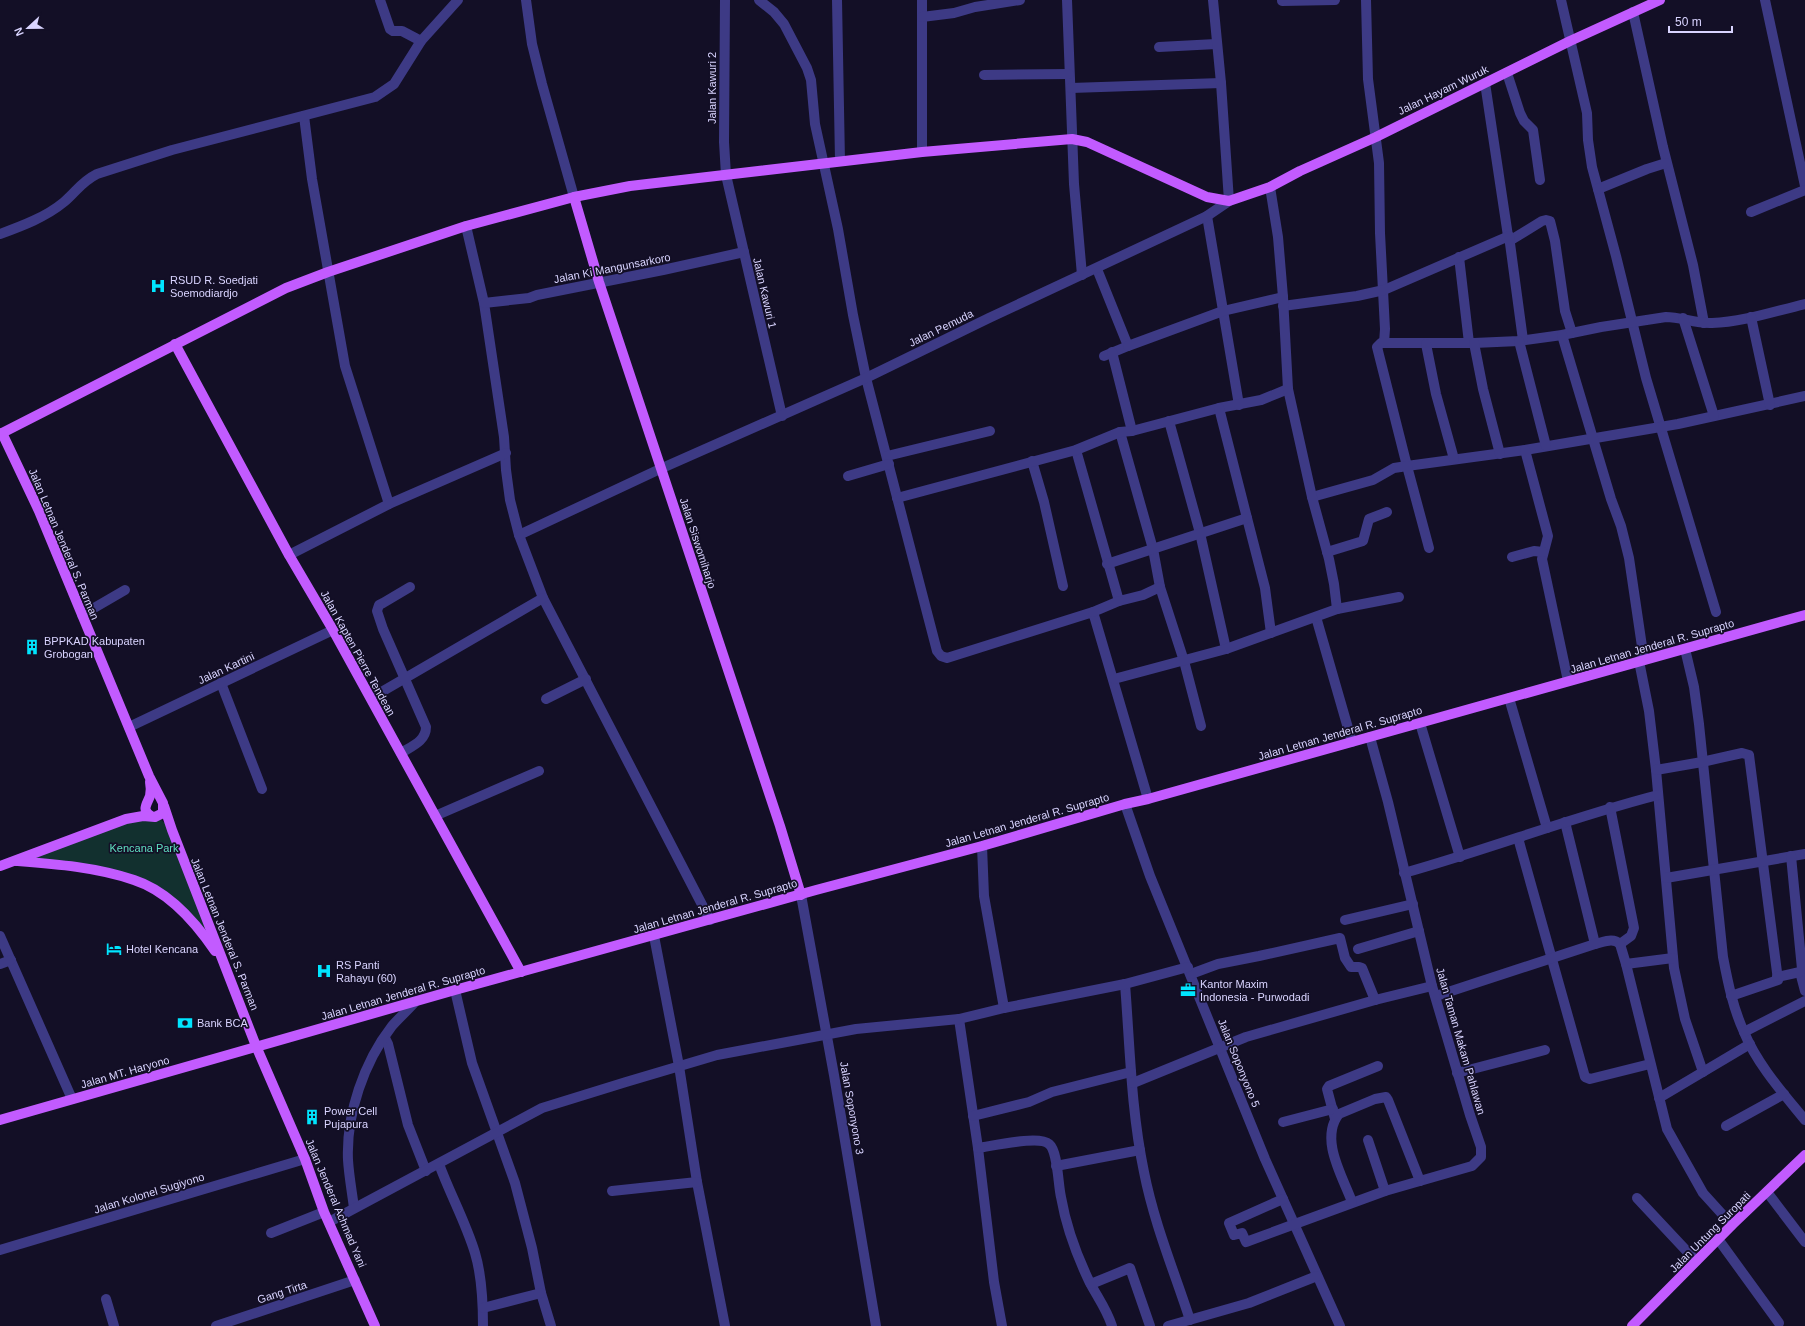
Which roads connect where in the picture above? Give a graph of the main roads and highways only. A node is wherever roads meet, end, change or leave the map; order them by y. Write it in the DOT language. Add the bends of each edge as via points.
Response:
graph roads {
  1 [pos="1660,0"];
  2 [pos="574,197"];
  3 [pos="175,344"];
  4 [pos="1,432"];
  5 [pos="1805,615"];
  6 [pos="149,776"];
  7 [pos="147,802"];
  8 [pos="164,804"];
  9 [pos="153,817"];
  10 [pos="126,818"];
  11 [pos="172,830"];
  12 [pos="12,861"];
  13 [pos="0,866"];
  14 [pos="800,895"];
  15 [pos="226,966"];
  16 [pos="521,972"];
  17 [pos="256,1046"];
  18 [pos="0,1120"];
  19 [pos="1805,1155"];
  20 [pos="375,1326"];
  21 [pos="1633,1326"];
  1 -- 2 [label="main road, Jalan Hayam Wuruk" via="1270,187 1233,201 1207,197 1191,191 1113,153 1087,142 1072,139 840,161 630,186"];
  2 -- 3 [label="main road" via="466,226 328,272 286,288"];
  2 -- 14 [label="main road, Jalan Siswomiharjo" via="599,282 780,826"];
  3 -- 4 [label="main road"];
  3 -- 16 [label="main road, Jalan Kapten Pierre Tendean"];
  4 -- 6 [label="main road, Jalan Letnan Jenderal S. Parman" via="39,511"];
  5 -- 14 [label="main road, Jalan Letnan Jenderal R. Suprapto"];
  6 -- 7 [label="main road" via="150,795"];
  6 -- 8 [label="main road, Jalan Letnan Jenderal S. Parman"];
  7 -- 8 [label="main road" via="156,798"];
  7 -- 9 [label="main road" via="145,809"];
  7 -- 10 [label="main road" via="136,813"];
  8 -- 9 [label="main road" via="163,813"];
  8 -- 11 [label="main road, Jalan Letnan Jenderal S. Parman"];
  9 -- 10 [label="main road"];
  9 -- 11 [label="main road" via="161,820"];
  10 -- 12 [label="main road"];
  11 -- 15 [label="main road, Jalan Letnan Jenderal S. Parman"];
  12 -- 13 [label="main road"];
  12 -- 15 [label="main road" via="62,865 135,880 161,894 188,917"];
  14 -- 16 [label="main road, Jalan Letnan Jenderal R. Suprapto"];
  15 -- 17 [label="main road, Jalan Letnan Jenderal S. Parman"];
  16 -- 17 [label="main road, Jalan Letnan Jenderal R. Suprapto"];
  17 -- 18 [label="main road, Jalan MT. Haryono"];
  17 -- 20 [label="main road, Jalan Jenderal Achmad Yani" via="305,1159 324,1212"];
  19 -- 21 [label="main road, Jalan Untung Suropati"];
}
